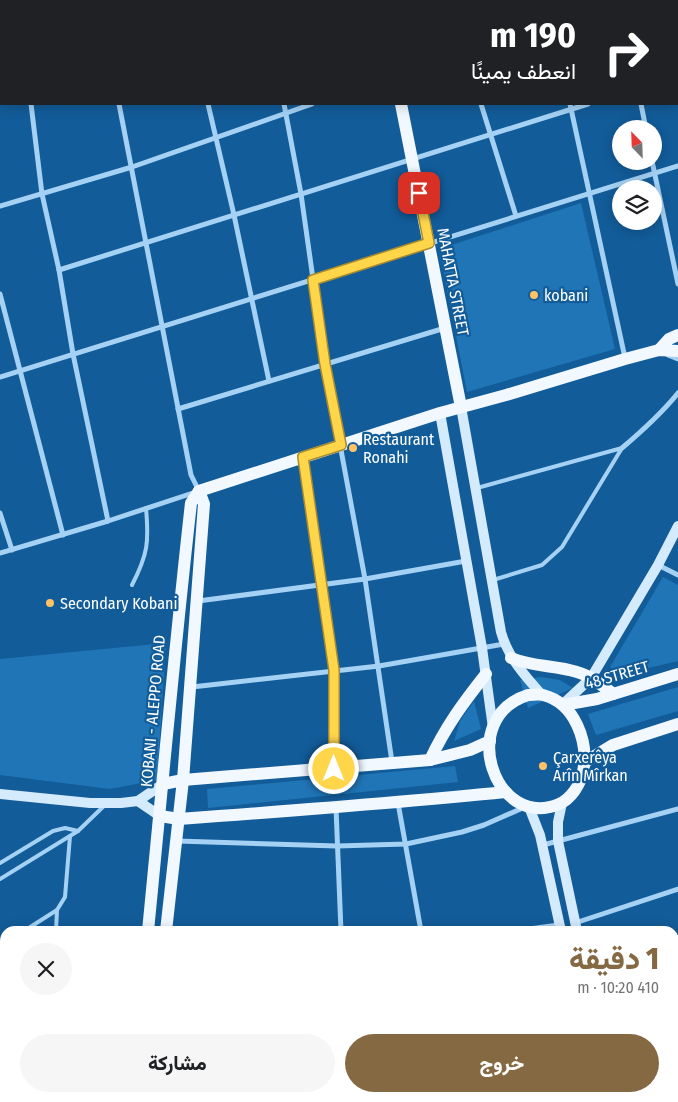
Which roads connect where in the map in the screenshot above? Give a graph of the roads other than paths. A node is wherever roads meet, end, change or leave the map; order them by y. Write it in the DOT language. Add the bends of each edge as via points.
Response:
graph roads {
  1 [pos="32,105"];
  2 [pos="119,105"];
  3 [pos="208,105"];
  4 [pos="284,105"];
  5 [pos="309,105"];
  6 [pos="401,105"];
  7 [pos="481,105"];
  8 [pos="641,105"];
  9 [pos="571,106"];
  10 [pos="286,113"];
  11 [pos="644,120"];
  12 [pos="492,134"];
  13 [pos="217,137"];
  14 [pos="412,159"];
  15 [pos="132,166"];
  16 [pos="678,166"];
  17 [pos="654,170"];
  18 [pos="654,173"];
  19 [pos="42,194"];
  20 [pos="301,194"];
  21 [pos="590,194"];
  22 [pos="0,206"];
  23 [pos="234,215"];
  24 [pos="516,216"];
  25 [pos="146,243"];
  26 [pos="429,243"];
  27 [pos="59,270"];
  28 [pos="313,280"];
  29 [pos="678,284"];
  30 [pos="0,294"];
  31 [pos="252,299"];
  32 [pos="162,327"];
  33 [pos="446,327"];
  34 [pos="678,335"];
  35 [pos="659,350"];
  36 [pos="678,351"];
  37 [pos="74,354"];
  38 [pos="625,359"];
  39 [pos="678,359"];
  40 [pos="325,364"];
  41 [pos="21,371"];
  42 [pos="0,377"];
  43 [pos="269,381"];
  44 [pos="678,393"];
  45 [pos="461,407"];
  46 [pos="178,410"];
  47 [pos="440,413"];
  48 [pos="341,445"];
  49 [pos="622,448"];
  50 [pos="303,457"];
  51 [pos="476,488"];
  52 [pos="199,490"];
  53 [pos="146,508"];
  54 [pos="0,513"];
  55 [pos="108,521"];
  56 [pos="678,526"];
  57 [pos="63,535"];
  58 [pos="12,550"];
  59 [pos="0,553"];
  60 [pos="467,561"];
  61 [pos="658,565"];
  62 [pos="678,575"];
  63 [pos="365,579"];
  64 [pos="491,580"];
  65 [pos="323,584"];
  66 [pos="132,585"];
  67 [pos="198,601"];
  68 [pos="504,644"];
  69 [pos="482,648"];
  70 [pos="512,658"];
  71 [pos="379,666"];
  72 [pos="334,670"];
  73 [pos="486,674"];
  74 [pos="678,674"];
  75 [pos="591,678"];
  76 [pos="191,687"];
  77 [pos="542,694"];
  78 [pos="613,694"];
  79 [pos="563,705"];
  80 [pos="678,724"];
  81 [pos="493,728"];
  82 [pos="490,741"];
  83 [pos="430,760"];
  84 [pos="585,762"];
  85 [pos="392,764"];
  86 [pos="334,769"];
  87 [pos="184,780"];
  88 [pos="163,784"];
  89 [pos="505,792"];
  90 [pos="0,794"];
  91 [pos="138,801"];
  92 [pos="398,803"];
  93 [pos="562,803"];
  94 [pos="106,804"];
  95 [pos="528,807"];
  96 [pos="336,808"];
  97 [pos="678,809"];
  98 [pos="160,816"];
  99 [pos="180,819"];
  100 [pos="78,831"];
  101 [pos="70,836"];
  102 [pos="177,841"];
  103 [pos="558,842"];
  104 [pos="406,844"];
  105 [pos="543,845"];
  106 [pos="337,846"];
  107 [pos="0,863"];
  108 [pos="0,879"];
  109 [pos="678,889"];
  110 [pos="57,910"];
  111 [pos="32,926"];
  112 [pos="56,926"];
  113 [pos="149,926"];
  114 [pos="166,926"];
  115 [pos="341,926"];
  116 [pos="420,926"];
  117 [pos="560,926"];
  118 [pos="576,926"];
  119 [pos="579,926"];
  1 -- 19 [label="street"];
  2 -- 15 [label="street"];
  3 -- 13 [label="street"];
  4 -- 10 [label="street"];
  5 -- 10 [label="street"];
  6 -- 14 [label="main road, MAHATTA STREET"];
  7 -- 12 [label="street"];
  8 -- 11 [label="street"];
  9 -- 12 [label="street"];
  9 -- 21 [label="street"];
  10 -- 13 [label="street"];
  10 -- 20 [label="street"];
  12 -- 14 [label="street"];
  12 -- 24 [label="street"];
  13 -- 15 [label="street"];
  13 -- 23 [label="street"];
  14 -- 20 [label="street"];
  14 -- 26 [label="main road, MAHATTA STREET"];
  15 -- 19 [label="street"];
  15 -- 25 [label="street"];
  16 -- 18 [label="street"];
  17 -- 18 [label="street"];
  18 -- 21 [label="street"];
  18 -- 29 [label="street"];
  19 -- 22 [label="street"];
  19 -- 27 [label="street"];
  20 -- 23 [label="street"];
  20 -- 28 [label="street"];
  21 -- 24 [label="street"];
  21 -- 38 [label="street"];
  23 -- 25 [label="street"];
  23 -- 31 [label="street"];
  24 -- 26 [label="street"];
  25 -- 27 [label="street"];
  25 -- 32 [label="street"];
  26 -- 28 [label="street"];
  26 -- 33 [label="main road, MAHATTA STREET"];
  27 -- 37 [label="street"];
  28 -- 31 [label="street"];
  28 -- 40 [label="street"];
  30 -- 41 [label="street"];
  31 -- 32 [label="street"];
  31 -- 43 [label="street"];
  32 -- 37 [label="street"];
  32 -- 46 [label="street"];
  33 -- 40 [label="street"];
  33 -- 45 [label="main road, MAHATTA STREET"];
  34 -- 35 [label="main road" via="670,338"];
  35 -- 36 [label="main road"];
  35 -- 38 [label="main road"];
  35 -- 39 [label="street"];
  37 -- 41 [label="street"];
  37 -- 55 [label="street"];
  38 -- 45 [label="main road"];
  40 -- 43 [label="street"];
  40 -- 48 [label="street"];
  41 -- 42 [label="street"];
  41 -- 57 [label="street"];
  43 -- 46 [label="street"];
  44 -- 49 [label="street" via="656,419"];
  45 -- 47 [label="main road"];
  45 -- 51 [label="main road"];
  46 -- 52 [label="street" via="191,475"];
  47 -- 48 [label="main road"];
  47 -- 60 [label="main road"];
  48 -- 50 [label="main road"];
  48 -- 63 [label="street"];
  49 -- 51 [label="lane"];
  49 -- 64 [label="lane" via="562,547 542,565"];
  50 -- 52 [label="main road"];
  50 -- 65 [label="street"];
  51 -- 64 [label="main road"];
  52 -- 53 [label="street"];
  52 -- 67 [label="main road" via="204,504"];
  52 -- 88 [label="main road, KOBANI - ALEPPO ROAD" via="190,503"];
  53 -- 55 [label="street"];
  53 -- 66 [label="lane" via="146,554"];
  54 -- 58 [label="street"];
  55 -- 57 [label="street"];
  56 -- 61 [label="main road"];
  57 -- 58 [label="street"];
  58 -- 59 [label="street"];
  60 -- 63 [label="street"];
  60 -- 69 [label="main road"];
  61 -- 62 [label="street"];
  61 -- 75 [label="main road"];
  63 -- 65 [label="street"];
  63 -- 71 [label="street"];
  64 -- 68 [label="main road"];
  65 -- 67 [label="street"];
  65 -- 72 [label="street"];
  67 -- 76 [label="main road"];
  68 -- 69 [label="street"];
  68 -- 70 [label="main road"];
  69 -- 71 [label="street"];
  69 -- 73 [label="main road"];
  70 -- 75 [label="main road" via="533,665 576,671"];
  70 -- 77 [label="main road"];
  71 -- 72 [label="street"];
  71 -- 85 [label="street"];
  72 -- 76 [label="street"];
  72 -- 86 [label="street"];
  73 -- 81 [label="main road"];
  73 -- 83 [label="main road" via="454,714"];
  74 -- 78 [label="main road, 48 STREET"];
  75 -- 78 [label="main road"];
  75 -- 79 [label="main road"];
  76 -- 87 [label="main road"];
  77 -- 79 [label="main road"];
  77 -- 81 [label="main road" via="516,698 498,716"];
  78 -- 79 [label="main road, 48 STREET"];
  79 -- 84 [label="main road" via="578,726"];
  80 -- 84 [label="main road" via="612,745"];
  81 -- 82 [label="main road"];
  82 -- 83 [label="main road" via="470,750"];
  82 -- 89 [label="main road" via="492,768"];
  83 -- 85 [label="main road"];
  84 -- 93 [label="main road" via="578,785"];
  85 -- 86 [label="main road"];
  86 -- 87 [label="main road"];
  87 -- 88 [label="main road"];
  87 -- 99 [label="main road"];
  88 -- 91 [label="main road"];
  88 -- 98 [label="main road, KOBANI - ALEPPO ROAD"];
  89 -- 92 [label="main road"];
  89 -- 95 [label="main road"];
  90 -- 94 [label="main road"];
  91 -- 94 [label="main road"];
  91 -- 98 [label="main road"];
  92 -- 96 [label="main road"];
  92 -- 104 [label="street"];
  93 -- 95 [label="main road" via="551,808"];
  93 -- 103 [label="main road"];
  94 -- 100 [label="lane"];
  95 -- 104 [label="street" via="476,828"];
  95 -- 105 [label="main road"];
  96 -- 99 [label="main road"];
  96 -- 106 [label="street"];
  97 -- 103 [label="street"];
  98 -- 99 [label="main road"];
  98 -- 113 [label="main road, KOBANI - ALEPPO ROAD"];
  99 -- 102 [label="main road"];
  100 -- 101 [label="lane"];
  100 -- 107 [label="lane" via="65,828 53,831"];
  101 -- 108 [label="lane"];
  101 -- 110 [label="lane" via="65,897"];
  102 -- 106 [label="street"];
  102 -- 114 [label="main road"];
  103 -- 105 [label="street"];
  103 -- 118 [label="main road"];
  104 -- 106 [label="street"];
  104 -- 116 [label="street"];
  105 -- 117 [label="main road"];
  106 -- 115 [label="street"];
  109 -- 119 [label="street"];
  110 -- 111 [label="lane"];
  110 -- 112 [label="lane"];
}
